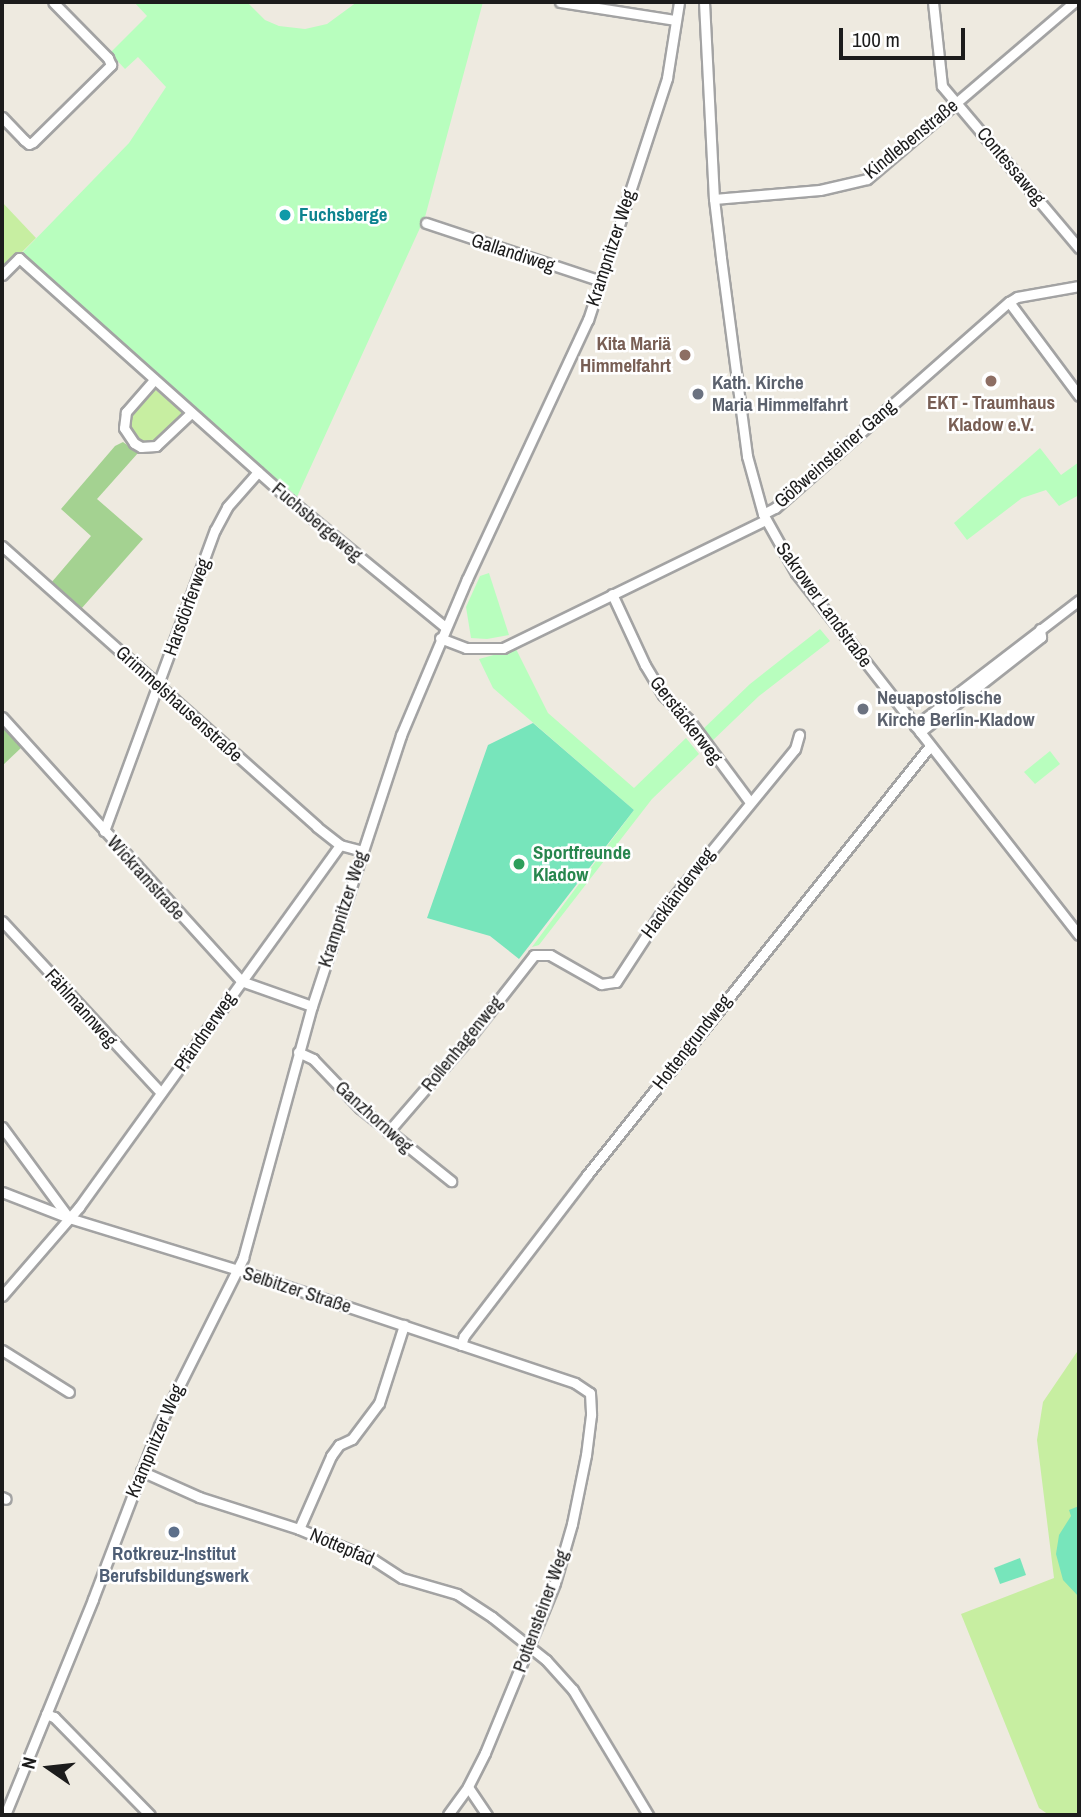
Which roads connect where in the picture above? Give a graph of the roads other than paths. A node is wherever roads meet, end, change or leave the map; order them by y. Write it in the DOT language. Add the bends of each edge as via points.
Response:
graph roads {
  1 [pos="53,2"];
  2 [pos="560,2"];
  3 [pos="678,2"];
  4 [pos="704,2"];
  5 [pos="933,2"];
  6 [pos="1074,2"];
  7 [pos="675,20"];
  8 [pos="957,103"];
  9 [pos="2,117"];
  10 [pos="714,199"];
  11 [pos="426,223"];
  12 [pos="1079,248"];
  13 [pos="2,275"];
  14 [pos="601,281"];
  15 [pos="1079,286"];
  16 [pos="1009,302"];
  17 [pos="154,380"];
  18 [pos="1079,396"];
  19 [pos="191,413"];
  20 [pos="258,472"];
  21 [pos="764,517"];
  22 [pos="2,546"];
  23 [pos="612,594"];
  24 [pos="1078,602"];
  25 [pos="445,627"];
  26 [pos="440,638"];
  27 [pos="159,685"];
  28 [pos="2,717"];
  29 [pos="918,729"];
  30 [pos="799,735"];
  31 [pos="930,746"];
  32 [pos="750,802"];
  33 [pos="104,831"];
  34 [pos="340,845"];
  35 [pos="362,851"];
  36 [pos="2,921"];
  37 [pos="1079,935"];
  38 [pos="534,955"];
  39 [pos="241,981"];
  40 [pos="312,1006"];
  41 [pos="298,1052"];
  42 [pos="161,1093"];
  43 [pos="2,1127"];
  44 [pos="388,1132"];
  45 [pos="451,1181"];
  46 [pos="2,1192"];
  47 [pos="69,1218"];
  48 [pos="238,1270"];
  49 [pos="2,1296"];
  50 [pos="404,1325"];
  51 [pos="461,1345"];
  52 [pos="2,1350"];
  53 [pos="69,1392"];
  54 [pos="590,1393"];
  55 [pos="141,1471"];
  56 [pos="299,1528"];
  57 [pos="531,1646"];
  58 [pos="46,1714"];
  59 [pos="468,1787"];
  60 [pos="5,1815"];
  61 [pos="150,1815"];
  62 [pos="448,1815"];
  63 [pos="488,1815"];
  64 [pos="648,1815"];
  1 -- 9 [label="street" via="111,65 29,144"];
  2 -- 7 [label="street"];
  3 -- 7 [label="street, Krampnitzer Weg"];
  4 -- 10 [label="street, Sakrower Landstraße"];
  5 -- 8 [label="street, Contessaweg" via="942,86"];
  6 -- 8 [label="street, Kindlebenstraße"];
  7 -- 14 [label="street, Krampnitzer Weg" via="667,78"];
  8 -- 10 [label="street, Kindlebenstraße" via="867,178 820,190"];
  8 -- 12 [label="street, Contessaweg"];
  10 -- 21 [label="street, Sakrower Landstraße" via="747,456"];
  11 -- 14 [label="street, Gallandiweg"];
  13 -- 17 [label="street, Fuchsbergeweg" via="19,258"];
  14 -- 25 [label="street, Krampnitzer Weg" via="573,353"];
  15 -- 16 [label="street, Gößweinsteiner Gang"];
  16 -- 18 [label="street"];
  16 -- 21 [label="street, Gößweinsteiner Gang"];
  17 -- 19 [label="street, Fuchsbergeweg"];
  17 -- 19 [label="street" via="126,412 124,428 134,443 156,446"];
  19 -- 20 [label="street, Fuchsbergeweg"];
  20 -- 25 [label="street, Fuchsbergeweg"];
  20 -- 27 [label="street, Harsdörferweg" via="227,507 215,530"];
  21 -- 23 [label="street, Gößweinsteiner Gang"];
  21 -- 29 [label="street, Sakrower Landstraße" via="796,573"];
  22 -- 27 [label="street, Grimmelshausenstraße"];
  23 -- 26 [label="street, Gößweinsteiner Gang" via="503,648 474,649"];
  23 -- 32 [label="street, Gerstäckerweg" via="663,695 689,720"];
  24 -- 29 [label="street"];
  25 -- 26 [label="street, Krampnitzer Weg"];
  26 -- 35 [label="street, Krampnitzer Weg"];
  27 -- 33 [label="street, Harsdörferweg"];
  27 -- 34 [label="street, Grimmelshausenstraße"];
  28 -- 33 [label="street, Wickramstraße"];
  29 -- 31 [label="street, Sakrower Landstraße"];
  30 -- 32 [label="street, Hackländerweg" via="794,749"];
  31 -- 37 [label="street, Sakrower Landstraße"];
  31 -- 51 [label="street, Hottengrundweg" via="587,1175"];
  32 -- 38 [label="street, Hackländerweg" via="663,910 612,985 601,984 550,955"];
  33 -- 39 [label="street, Wickramstraße"];
  34 -- 35 [label="street, Grimmelshausenstraße"];
  34 -- 39 [label="street, Pfändnerweg"];
  35 -- 40 [label="street, Krampnitzer Weg"];
  36 -- 42 [label="street, Fählmannweg"];
  38 -- 44 [label="street, Rollenhagenweg"];
  39 -- 40 [label="street, Wickramstraße"];
  39 -- 42 [label="street, Pfändnerweg"];
  40 -- 41 [label="street, Krampnitzer Weg"];
  41 -- 44 [label="street, Ganzhornweg" via="313,1059"];
  41 -- 48 [label="street, Krampnitzer Weg"];
  42 -- 47 [label="street, Pfändnerweg"];
  43 -- 47 [label="street"];
  44 -- 45 [label="street, Ganzhornweg"];
  46 -- 47 [label="street, Selbitzer Straße"];
  47 -- 48 [label="street, Selbitzer Straße"];
  47 -- 49 [label="street, Pfändnerweg"];
  48 -- 50 [label="street, Selbitzer Straße"];
  48 -- 55 [label="street, Krampnitzer Weg" via="179,1383"];
  50 -- 51 [label="street, Selbitzer Straße"];
  50 -- 56 [label="street" via="379,1403 352,1439 339,1445 331,1456"];
  51 -- 54 [label="street, Selbitzer Straße" via="575,1383"];
  52 -- 53 [label="street"];
  54 -- 57 [label="street, Pottensteiner Weg" via="586,1455 572,1524"];
  55 -- 56 [label="street, Nottepfad" via="199,1497"];
  55 -- 58 [label="street, Krampnitzer Weg"];
  56 -- 57 [label="street, Nottepfad" via="402,1577 457,1594"];
  57 -- 59 [label="street, Pottensteiner Weg"];
  57 -- 64 [label="street, Nottepfad" via="590,1714"];
  58 -- 60 [label="street, Krampnitzer Weg"];
  58 -- 61 [label="street"];
  59 -- 62 [label="street, Pottensteiner Weg"];
  59 -- 63 [label="street"];
}
